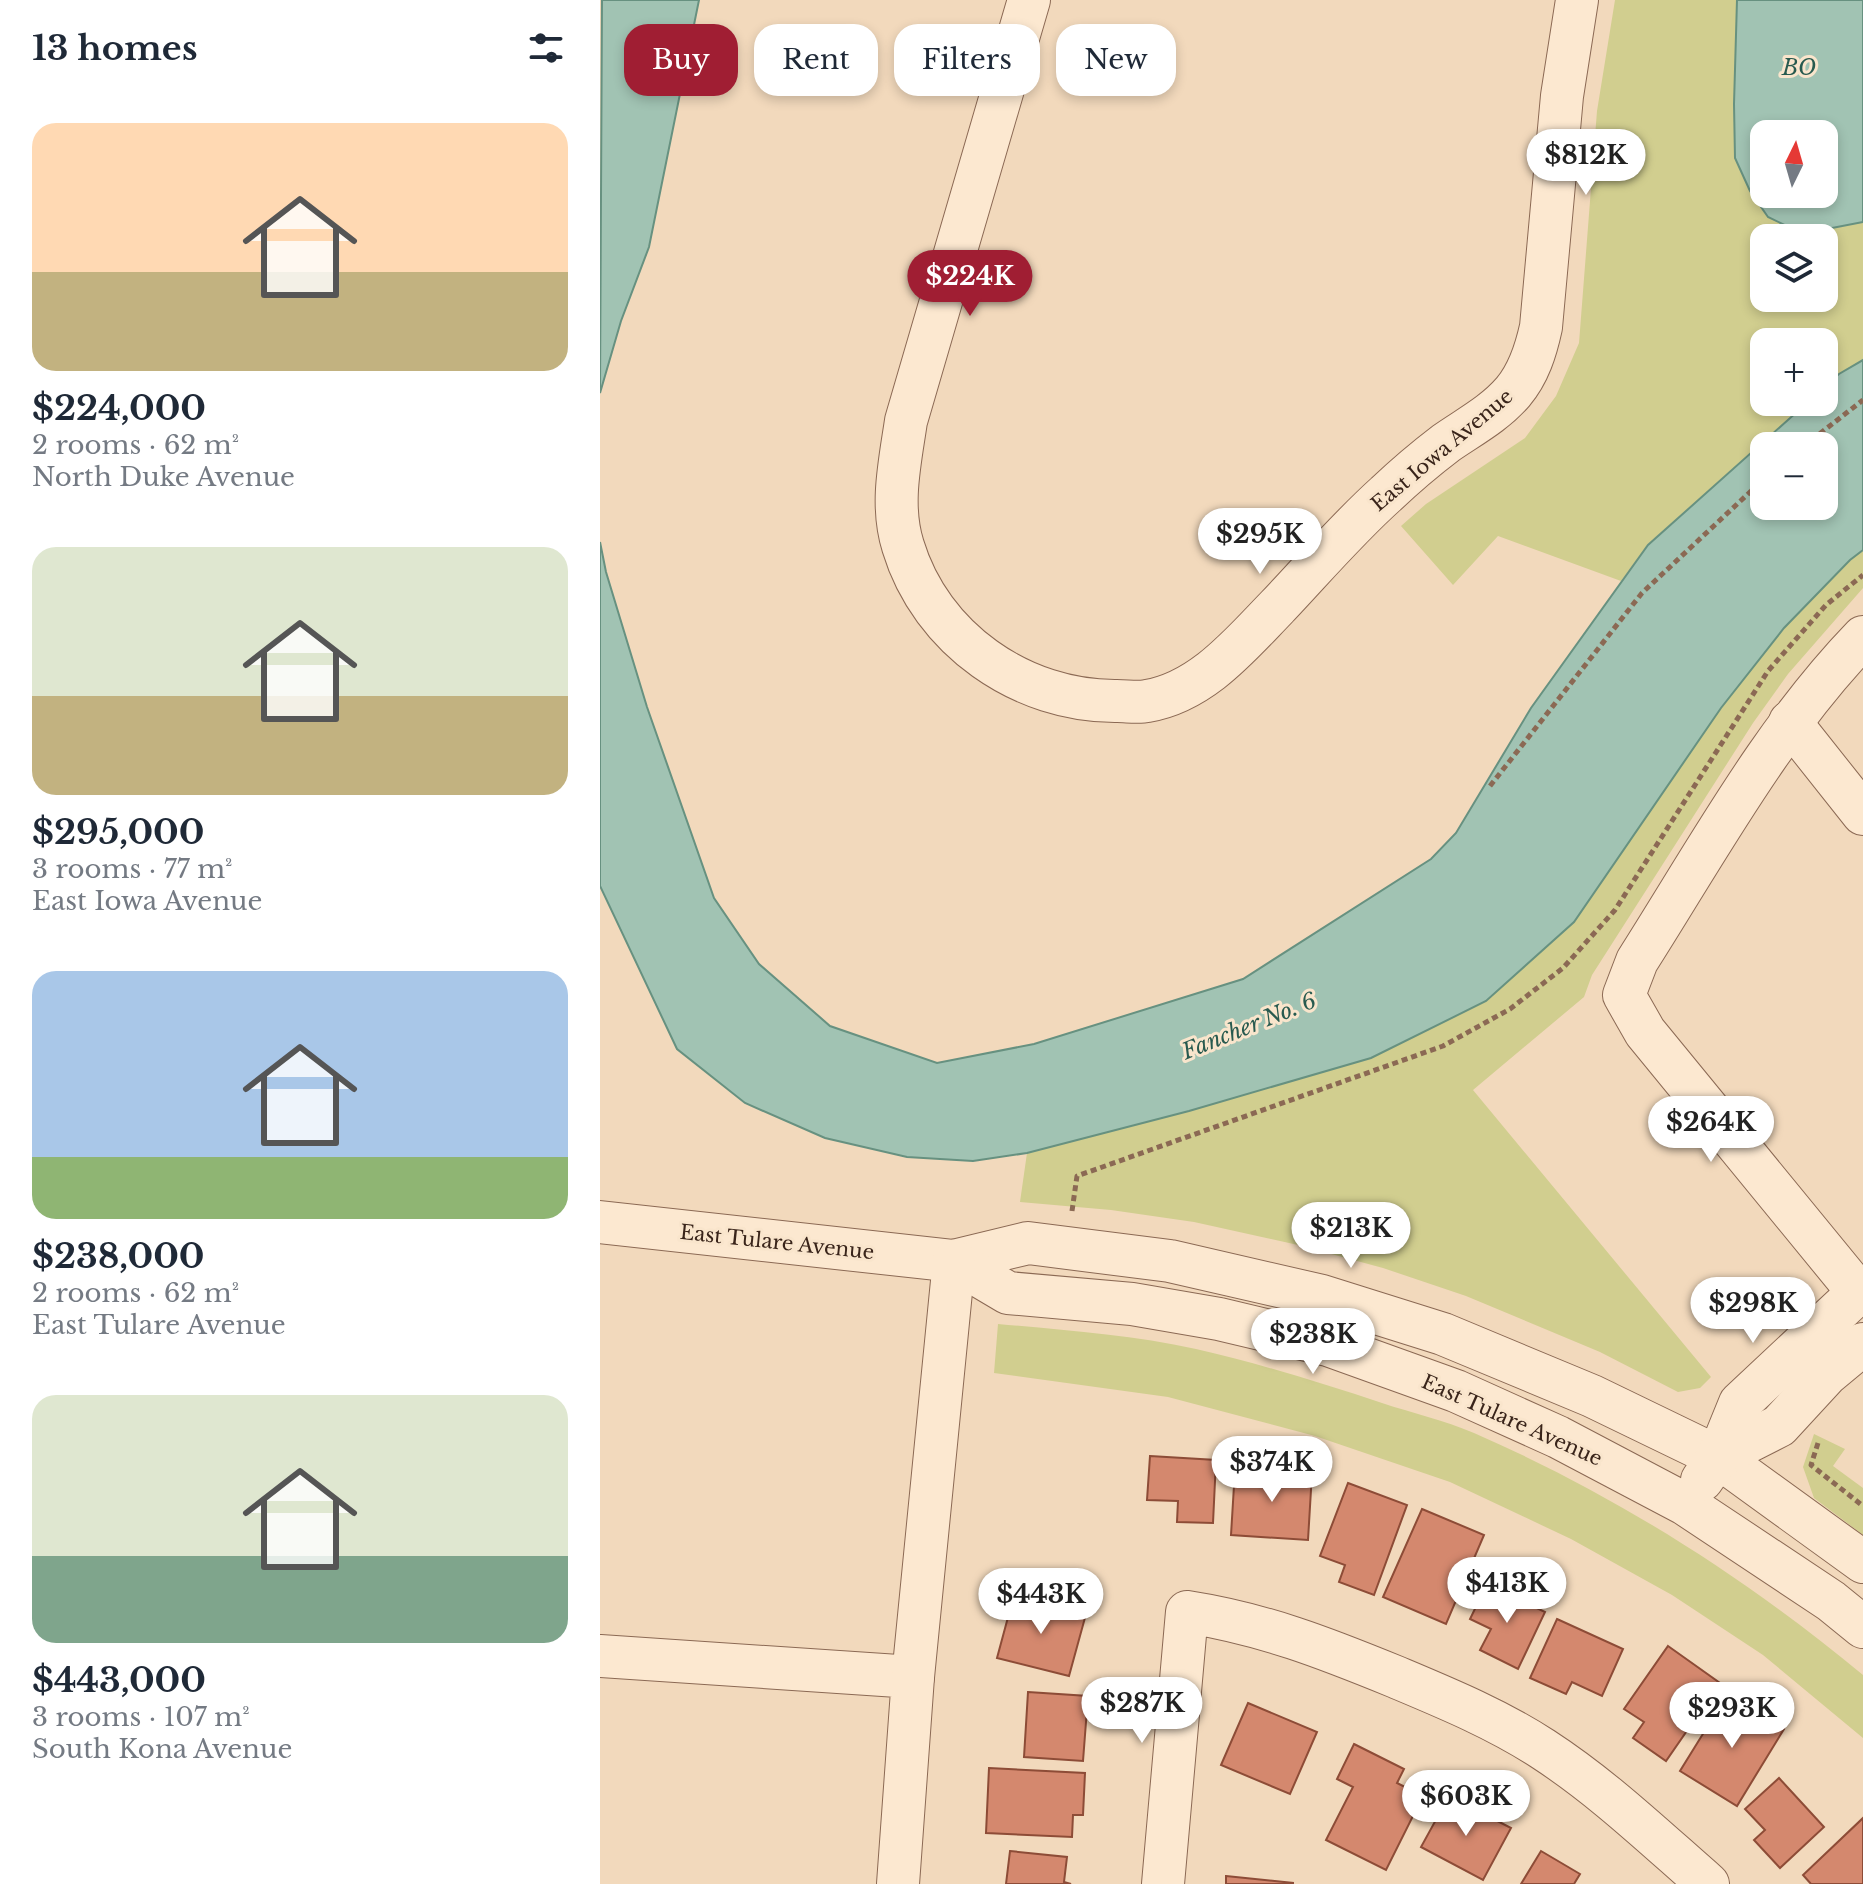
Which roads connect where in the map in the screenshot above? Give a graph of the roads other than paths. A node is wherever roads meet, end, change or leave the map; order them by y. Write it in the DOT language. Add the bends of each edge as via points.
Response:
graph roads {
  1 [pos="1029,0"];
  2 [pos="1577,0"];
  3 [pos="1863,637"];
  4 [pos="1790,722"];
  5 [pos="1863,814"];
  6 [pos="600,1222"];
  7 [pos="954,1261"];
  8 [pos="1861,1290"];
  9 [pos="1863,1344"];
  10 [pos="1718,1457"];
  11 [pos="1685,1504"];
  12 [pos="1863,1562"];
  13 [pos="1863,1627"];
  14 [pos="600,1656"];
  15 [pos="913,1677"];
  16 [pos="898,1884"];
  17 [pos="1163,1884"];
  18 [pos="1708,1884"];
  1 -- 2 [label="street, East Iowa Avenue" via="906,421 895,492 902,545 923,593 961,639 998,670 1038,689 1092,702 1148,701 1184,688 1221,664 1385,495 1514,391 1535,352 1541,327 1562,96"];
  3 -- 4 [label="street"];
  4 -- 5 [label="street"];
  4 -- 8 [label="street" via="1637,961 1624,995 1645,1032"];
  6 -- 7 [label="street, East Tulare Avenue"];
  7 -- 10 [label="street, East Tulare Avenue" via="1028,1243 1170,1261 1322,1296 1443,1334 1592,1396"];
  7 -- 11 [label="street, East Tulare Avenue" via="1008,1293 1132,1304 1328,1345 1471,1397"];
  7 -- 15 [label="street"];
  8 -- 10 [label="street" via="1740,1403"];
  9 -- 10 [label="street" via="1779,1426"];
  10 -- 11 [label="street"];
  10 -- 12 [label="street, East Tulare Avenue"];
  11 -- 13 [label="street, East Tulare Avenue"];
  14 -- 15 [label="street"];
  15 -- 16 [label="street"];
  17 -- 18 [label="street" via="1187,1612 1308,1641 1464,1705 1542,1749 1599,1790"];
}
